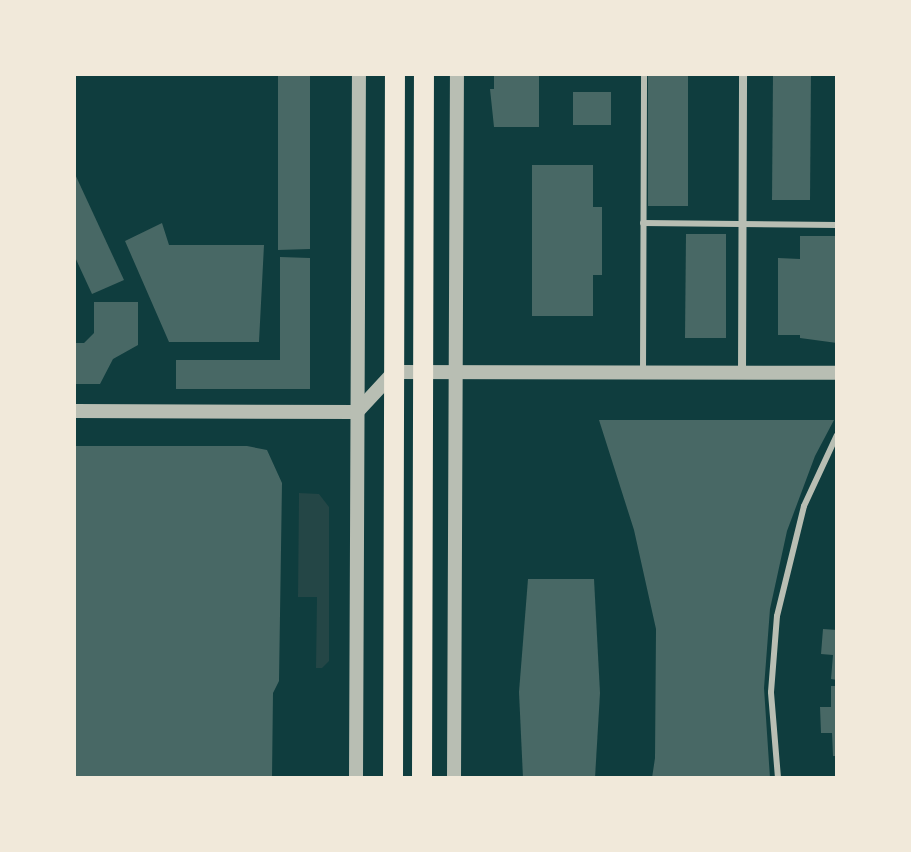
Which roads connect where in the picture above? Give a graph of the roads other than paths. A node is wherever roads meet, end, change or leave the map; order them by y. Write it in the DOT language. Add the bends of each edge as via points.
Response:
graph roads {
  1 [pos="359,74"];
  2 [pos="395,74"];
  3 [pos="424,74"];
  4 [pos="457,74"];
  5 [pos="644,74"];
  6 [pos="743,74"];
  7 [pos="643,223"];
  8 [pos="743,224"];
  9 [pos="837,225"];
  10 [pos="394,372"];
  11 [pos="422,373"];
  12 [pos="456,373"];
  13 [pos="643,373"];
  14 [pos="742,373"];
  15 [pos="837,373"];
  16 [pos="74,411"];
  17 [pos="357,412"];
  18 [pos="837,435"];
  19 [pos="356,778"];
  20 [pos="393,778"];
  21 [pos="422,778"];
  22 [pos="454,778"];
  23 [pos="778,778"];
  1 -- 17 [label="street"];
  2 -- 10 [label="main road"];
  3 -- 11 [label="main road"];
  4 -- 12 [label="street"];
  5 -- 7 [label="lane"];
  6 -- 8 [label="street"];
  7 -- 8 [label="lane"];
  7 -- 13 [label="lane"];
  8 -- 9 [label="lane"];
  8 -- 14 [label="street"];
  10 -- 11 [label="street"];
  10 -- 17 [label="street"];
  10 -- 20 [label="main road"];
  11 -- 12 [label="street"];
  11 -- 21 [label="main road"];
  12 -- 13 [label="street"];
  12 -- 22 [label="street"];
  13 -- 14 [label="street"];
  14 -- 15 [label="street"];
  16 -- 17 [label="street"];
  17 -- 19 [label="street"];
  18 -- 23 [label="lane" via="804,506 777,616 771,692"];
}
